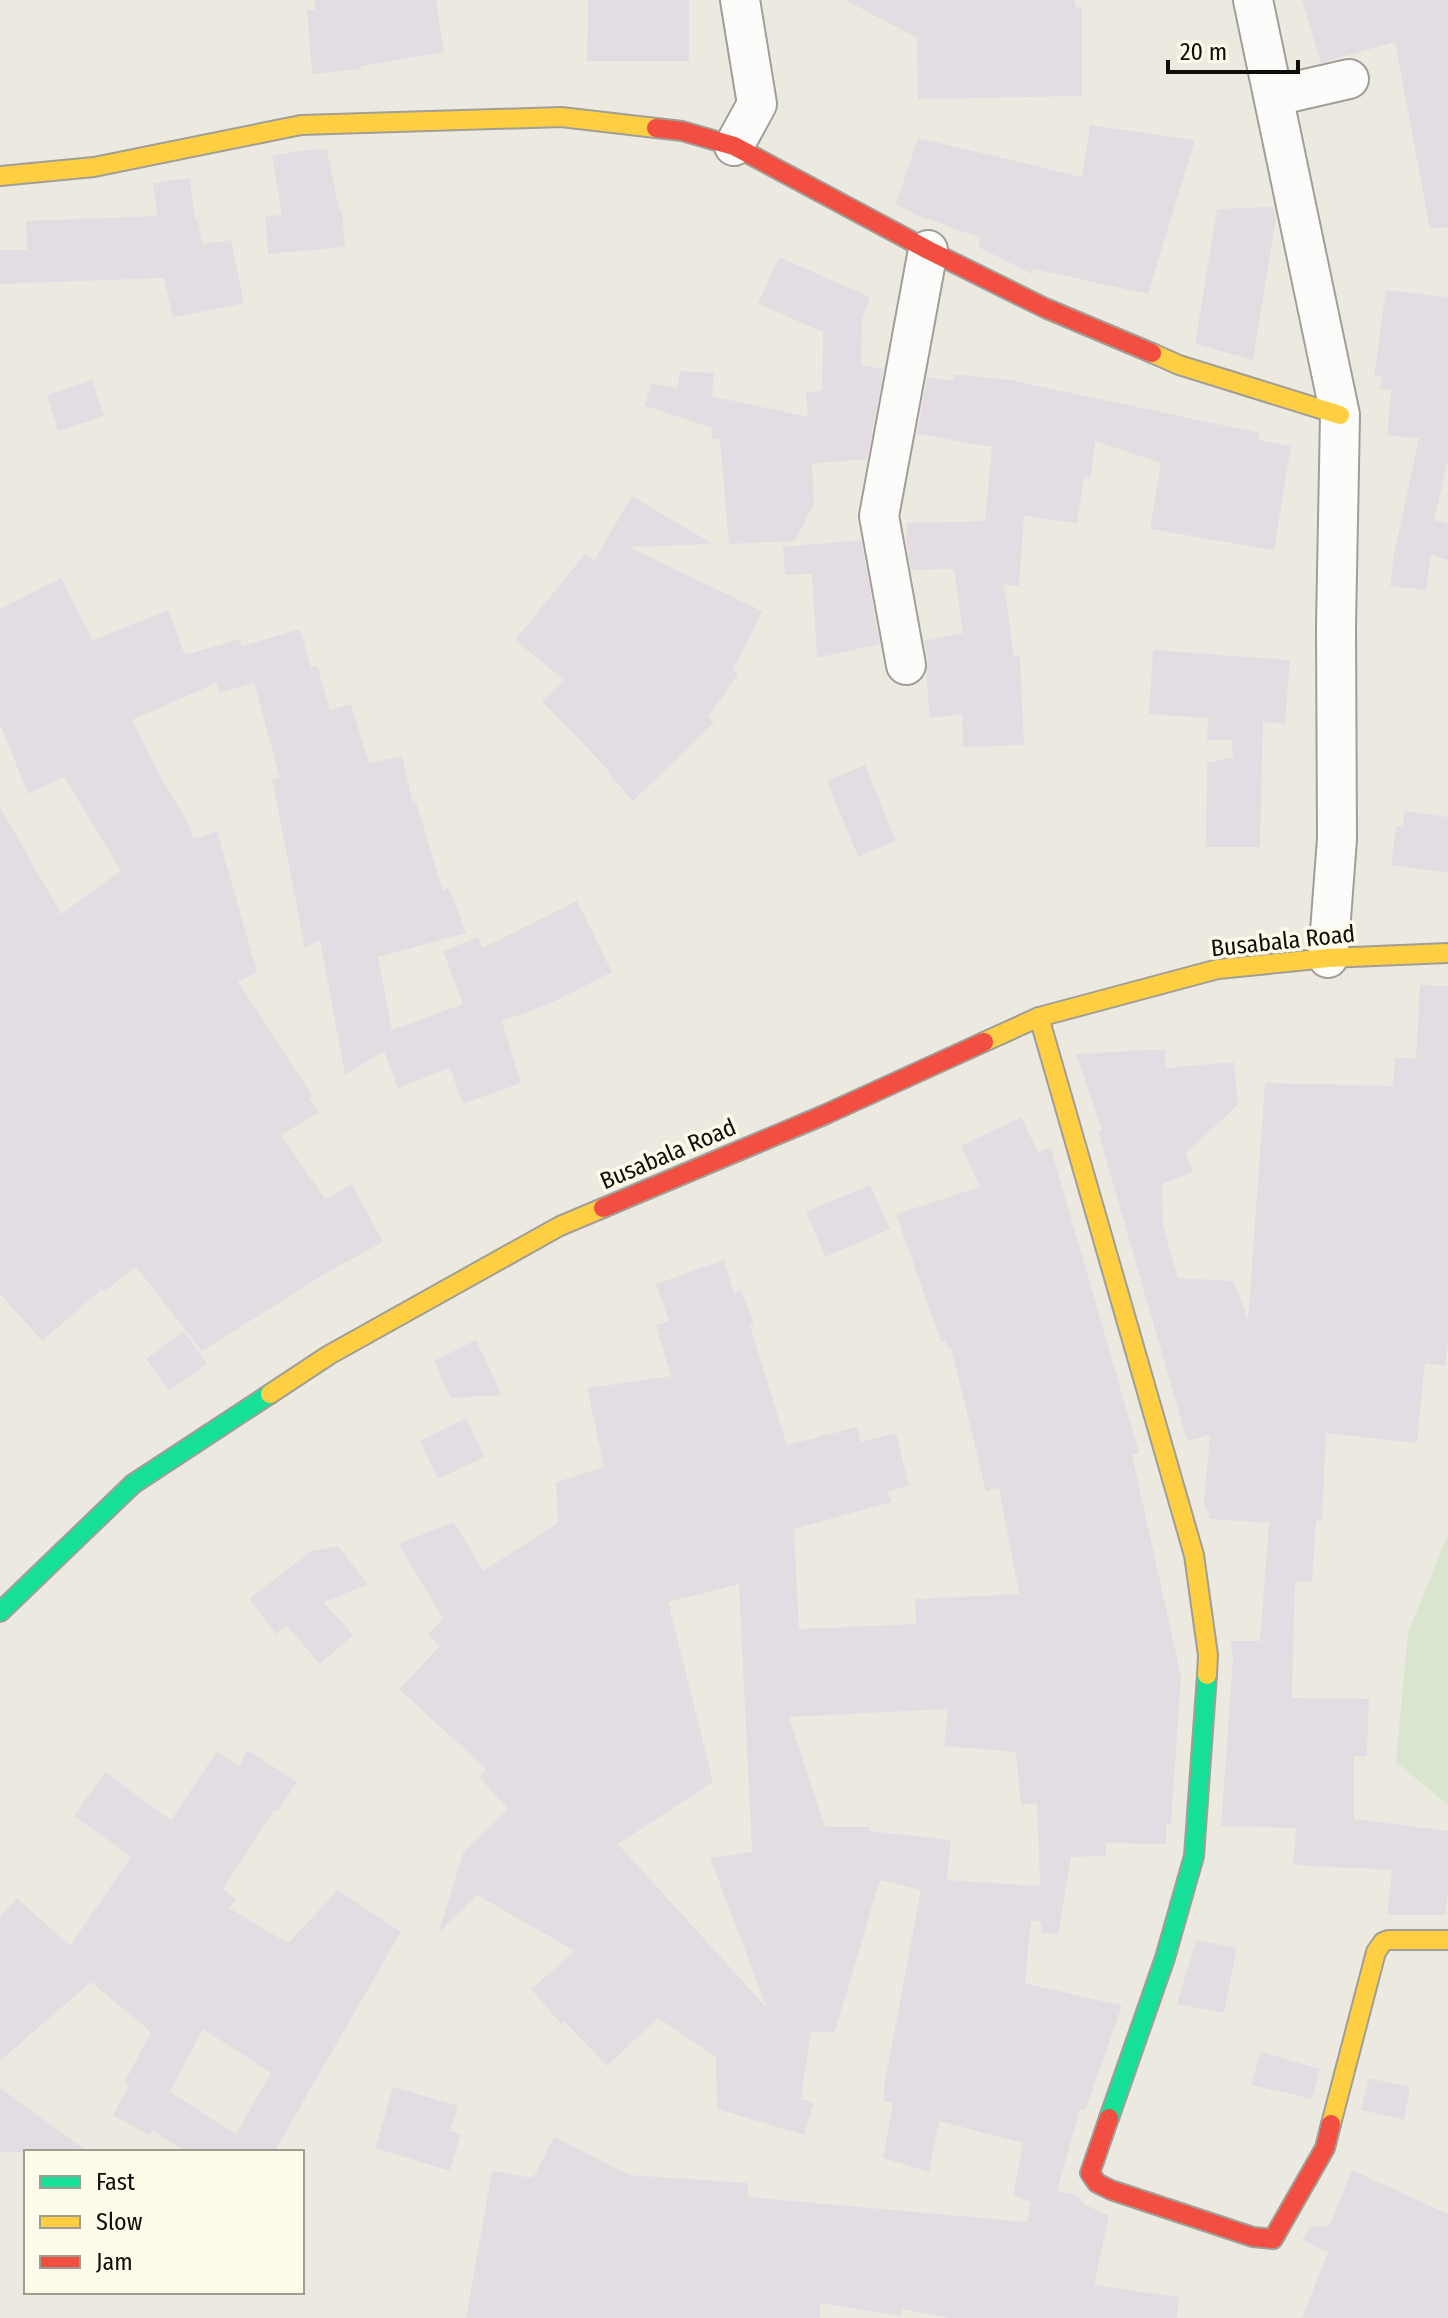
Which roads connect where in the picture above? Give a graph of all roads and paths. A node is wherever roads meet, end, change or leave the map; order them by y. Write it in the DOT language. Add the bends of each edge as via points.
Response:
graph roads {
  1 [pos="740,0"];
  2 [pos="1253,0"];
  3 [pos="1349,79"];
  4 [pos="1275,96"];
  5 [pos="734,146"];
  6 [pos="0,176"];
  7 [pos="928,250"];
  8 [pos="1340,415"];
  9 [pos="906,665"];
  10 [pos="1448,953"];
  11 [pos="1328,958"];
  12 [pos="1039,1017"];
  13 [pos="0,1612"];
  14 [pos="1448,1940"];
  1 -- 5 [label="street" via="757,104"];
  2 -- 4 [label="street"];
  3 -- 4 [label="street"];
  4 -- 8 [label="street"];
  5 -- 6 [label="street" via="682,131 561,117 301,125 94,167"];
  5 -- 7 [label="street"];
  7 -- 8 [label="street" via="1179,365"];
  7 -- 9 [label="street" via="879,516"];
  8 -- 11 [label="street" via="1337,839"];
  10 -- 11 [label="street, Busabala Road"];
  11 -- 12 [label="street, Busabala Road" via="1218,969"];
  12 -- 13 [label="street, Busabala Road" via="560,1226 329,1355 133,1484"];
  12 -- 14 [label="street" via="1194,1555 1208,1655 1194,1856 1165,1958 1090,2173 1093,2178 1111,2190 1273,2239 1325,2148 1376,1952 1388,1940"];
}
